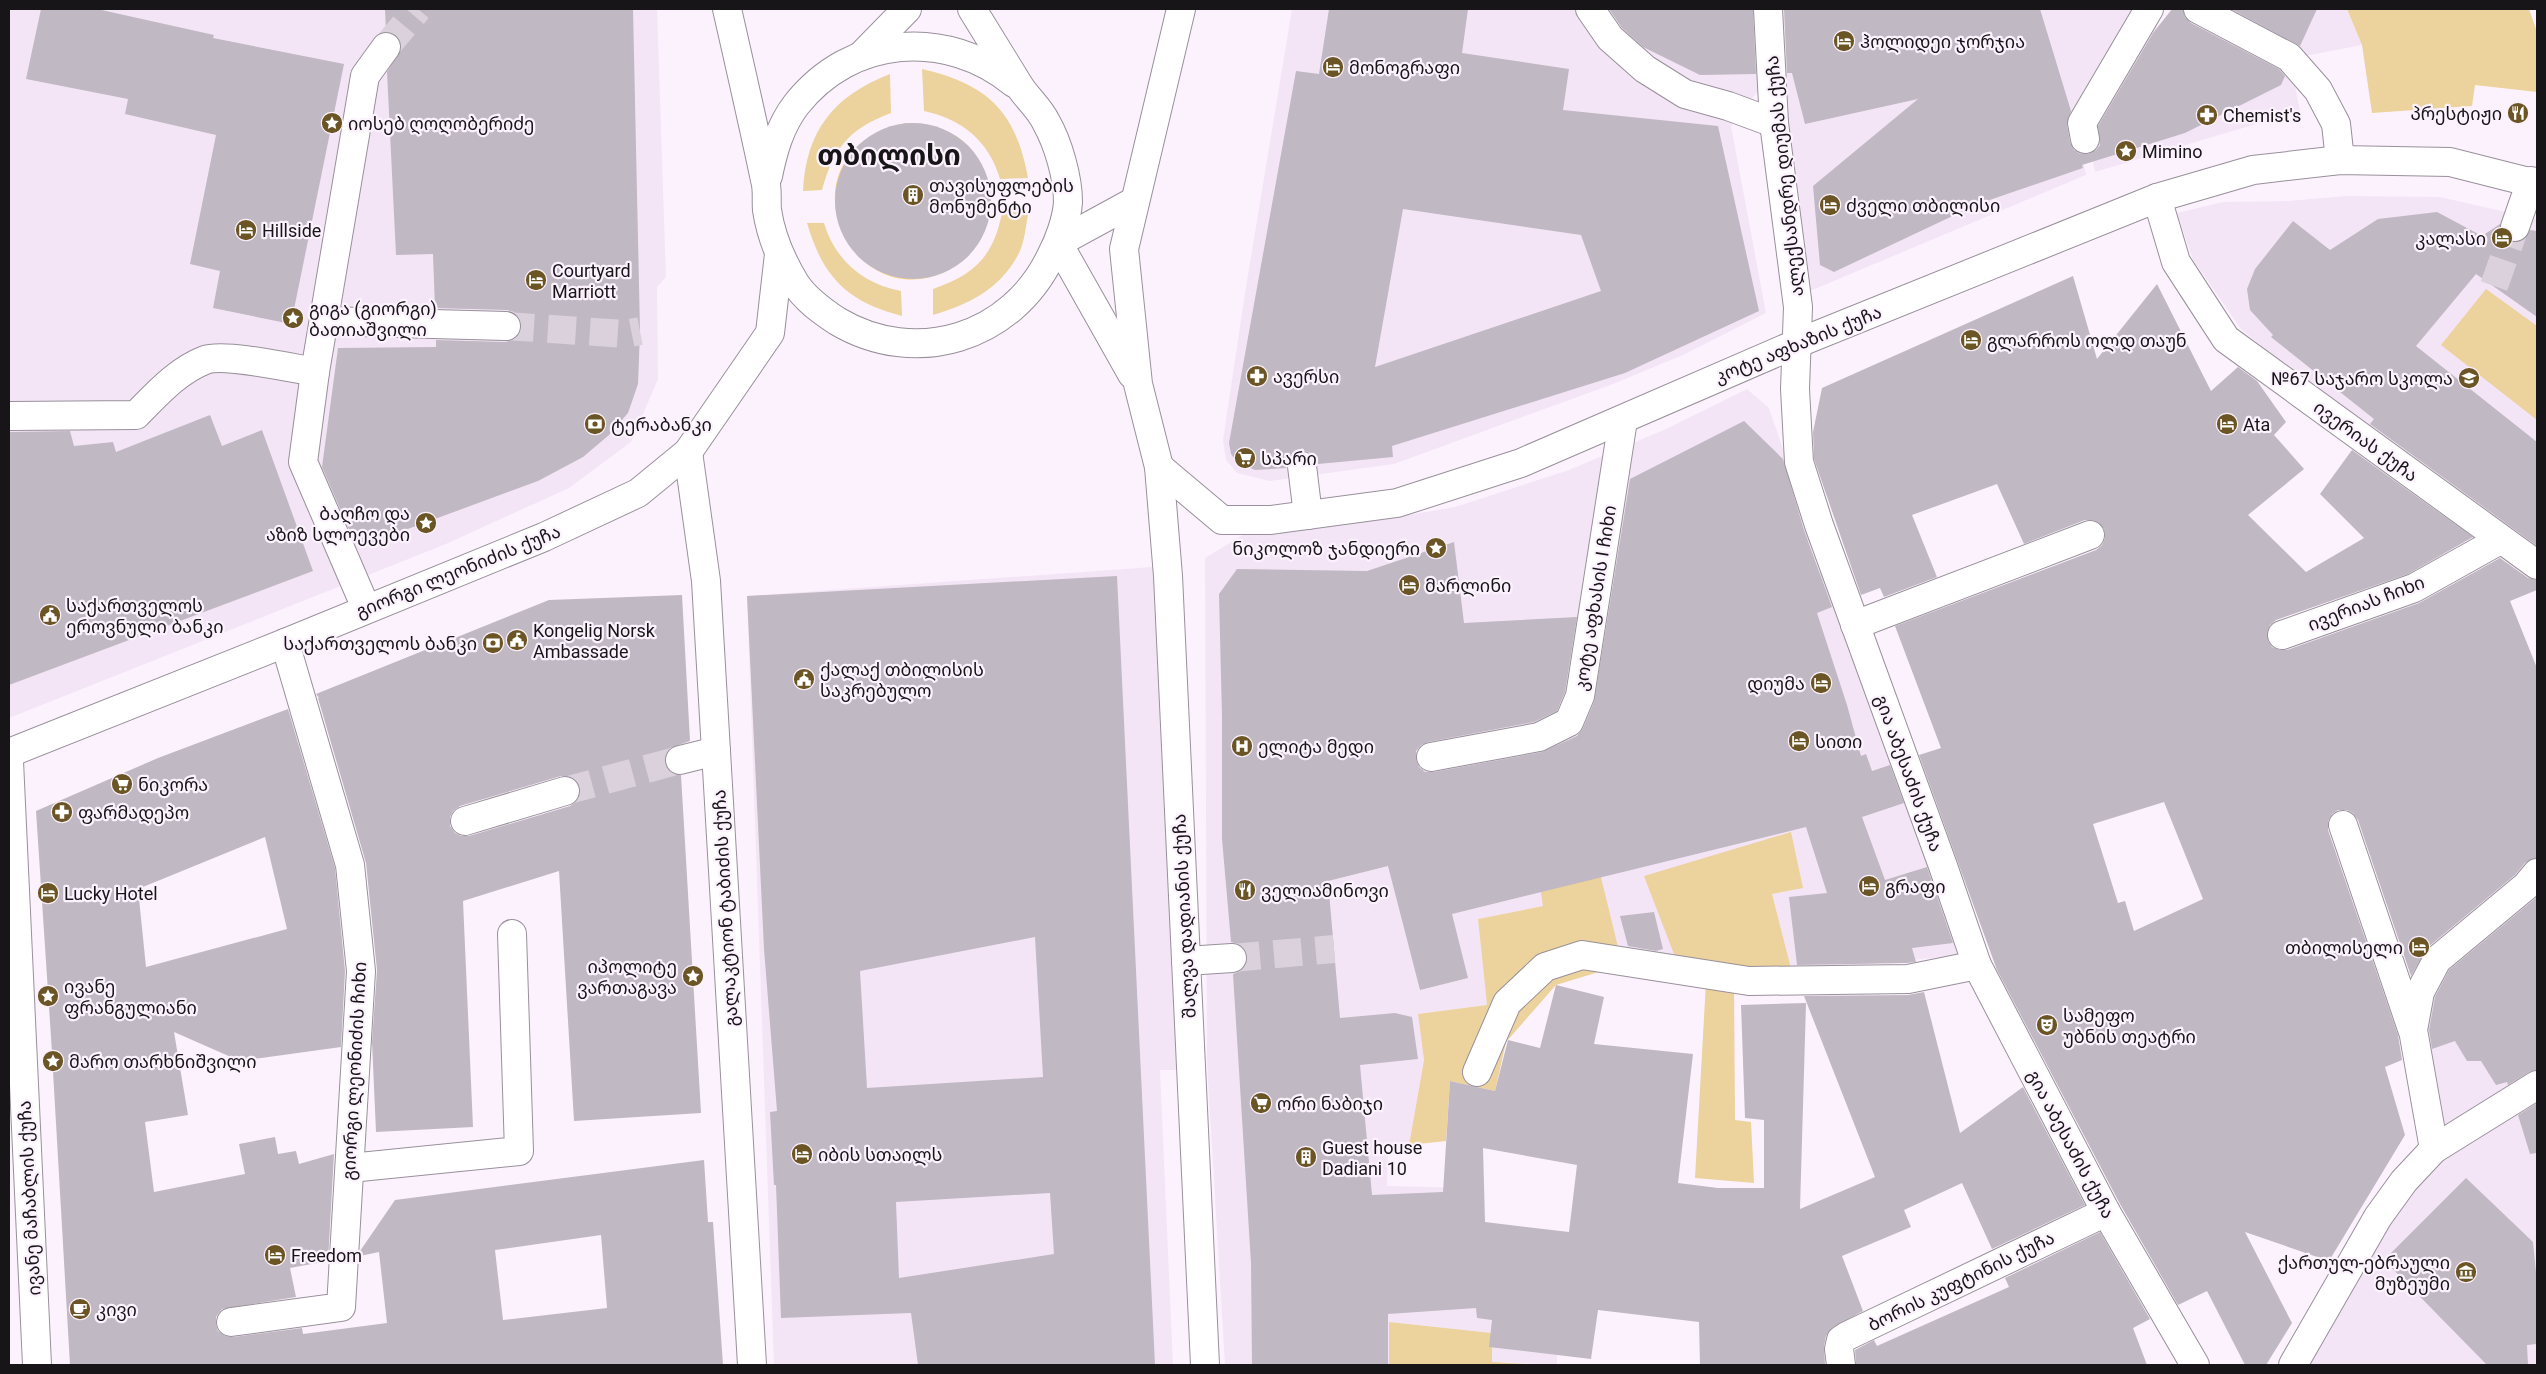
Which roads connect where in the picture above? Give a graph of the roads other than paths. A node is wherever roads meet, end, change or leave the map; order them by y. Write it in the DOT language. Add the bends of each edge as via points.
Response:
graph roads {
  1 [pos="727,9"];
  2 [pos="907,9"];
  3 [pos="972,9"];
  4 [pos="1181,9"];
  5 [pos="1590,9"];
  6 [pos="1768,9"];
  7 [pos="2149,9"];
  8 [pos="2198,9"];
  9 [pos="386,47"];
  10 [pos="861,56"];
  11 [pos="1022,90"];
  12 [pos="1774,123"];
  13 [pos="2085,139"];
  14 [pos="2340,160"];
  15 [pos="2534,182"];
  16 [pos="766,184"];
  17 [pos="2157,198"];
  18 [pos="1135,201"];
  19 [pos="2515,227"];
  20 [pos="1058,243"];
  21 [pos="778,254"];
  22 [pos="324,321"];
  23 [pos="506,326"];
  24 [pos="1798,343"];
  25 [pos="315,372"];
  26 [pos="1138,384"];
  27 [pos="9,416"];
  28 [pos="1623,420"];
  29 [pos="688,452"];
  30 [pos="1302,466"];
  31 [pos="1159,467"];
  32 [pos="1308,515"];
  33 [pos="2090,535"];
  34 [pos="2500,540"];
  35 [pos="2537,565"];
  36 [pos="366,608"];
  37 [pos="1855,625"];
  38 [pos="2282,635"];
  39 [pos="285,643"];
  40 [pos="716,751"];
  41 [pos="9,753"];
  42 [pos="1431,756"];
  43 [pos="680,760"];
  44 [pos="9,761"];
  45 [pos="565,790"];
  46 [pos="465,821"];
  47 [pos="2343,825"];
  48 [pos="2537,873"];
  49 [pos="512,934"];
  50 [pos="1232,958"];
  51 [pos="1186,961"];
  52 [pos="1977,965"];
  53 [pos="2413,1030"];
  54 [pos="1477,1072"];
  55 [pos="2537,1085"];
  56 [pos="2434,1149"];
  57 [pos="350,1168"];
  58 [pos="2106,1212"];
  59 [pos="231,1322"];
  60 [pos="37,1365"];
  61 [pos="752,1365"];
  62 [pos="1205,1365"];
  63 [pos="1841,1365"];
  64 [pos="2195,1365"];
  65 [pos="2293,1365"];
  1 -- 16 [label="street"];
  2 -- 10 [label="street"];
  3 -- 11 [label="street"];
  4 -- 18 [label="street"];
  5 -- 12 [label="street" via="1610,38 1645,69 1685,94"];
  6 -- 12 [label="street, ალექსანდრე დიუმას ქუჩა"];
  7 -- 13 [label="street" via="2082,123"];
  8 -- 14 [label="street" via="2290,57 2318,90 2336,124"];
  9 -- 22 [label="street" via="365,76"];
  10 -- 11 [label="street" via="904,46 930,46 964,53 995,68"];
  10 -- 16 [label="street" via="825,76 796,106 775,142"];
  11 -- 20 [label="street" via="1046,120 1061,156 1068,202"];
  12 -- 24 [label="street, ალექსანდრე დიუმას ქუჩა" via="1798,307"];
  14 -- 15 [label="street, კოტე აფხაზის ქუჩა" via="2450,162"];
  14 -- 17 [label="street, კოტე აფხაზის ქუჩა" via="2253,170"];
  15 -- 19 [label="street"];
  16 -- 21 [label="street" via="770,232"];
  17 -- 24 [label="street, კოტე აფხაზის ქუჩა"];
  17 -- 34 [label="street, ივერიას ქუჩა" via="2176,262 2226,339"];
  18 -- 20 [label="street"];
  18 -- 26 [label="street" via="1124,249"];
  20 -- 21 [label="street" via="1042,275 1019,303 991,324 958,338 922,344 886,341 852,330 822,311 797,286"];
  20 -- 26 [label="street"];
  21 -- 29 [label="street, გიორგი ლეონიძის ქუჩა" via="770,333"];
  22 -- 23 [label="street"];
  22 -- 25 [label="street"];
  24 -- 28 [label="street, კოტე აფხაზის ქუჩა"];
  24 -- 37 [label="street, გია აბესაძის ქუჩა" via="1795,389 1800,462"];
  25 -- 27 [label="street" via="242,359 206,359 170,381 136,415"];
  25 -- 36 [label="street" via="303,462"];
  26 -- 31 [label="street"];
  28 -- 32 [label="street, კოტე აფხაზის ქუჩა" via="1521,463 1397,503"];
  28 -- 42 [label="street, კოტე აფხასის I ჩიხი" via="1580,696 1569,722 1538,737"];
  29 -- 36 [label="street, გიორგი ლეონიძის ქუჩა" via="638,494"];
  29 -- 40 [label="street, გალაკტიონ ტაბიძის ქუჩა" via="706,581"];
  30 -- 32 [label="street"];
  31 -- 32 [label="street, კოტე აფხაზის ქუჩა" via="1222,520 1271,520"];
  31 -- 51 [label="street, შალვა დადიანის ქუჩა" via="1168,576"];
  33 -- 37 [label="street"];
  34 -- 35 [label="street, ივერიას ქუჩა"];
  34 -- 38 [label="street, ივერიას ჩიხი" via="2414,588"];
  36 -- 39 [label="street, გიორგი ლეონიძის ქუჩა"];
  37 -- 52 [label="street, გია აბესაძის ქუჩა"];
  39 -- 41 [label="street, გიორგი ლეონიძის ქუჩა"];
  39 -- 57 [label="street, გიორგი ლეონიძის ჩიხი" via="350,865 361,971"];
  40 -- 43 [label="street"];
  40 -- 61 [label="street, გალაკტიონ ტაბიძის ქუჩა"];
  44 -- 60 [label="street, ივანე მაჩაბლის ქუჩა"];
  45 -- 46 [label="street"];
  47 -- 53 [label="street"];
  48 -- 53 [label="street" via="2526,886 2437,960 2420,992"];
  49 -- 57 [label="street" via="519,1151"];
  50 -- 51 [label="street"];
  51 -- 62 [label="street, შალვა დადიანის ქუჩა"];
  52 -- 54 [label="street" via="1908,979 1750,981 1582,955 1545,967 1507,1003"];
  52 -- 58 [label="street, გია აბესაძის ქუჩა"];
  53 -- 56 [label="street"];
  55 -- 56 [label="street"];
  56 -- 65 [label="street" via="2404,1180 2378,1217"];
  57 -- 59 [label="street, გიორგი ლეონიძის ჩიხი" via="341,1307"];
  58 -- 63 [label="street, ბორის კუფტინის ქუჩა" via="1847,1336 1841,1340 1839,1349"];
  58 -- 64 [label="street, გია აბესაძის ქუჩა"];
}
